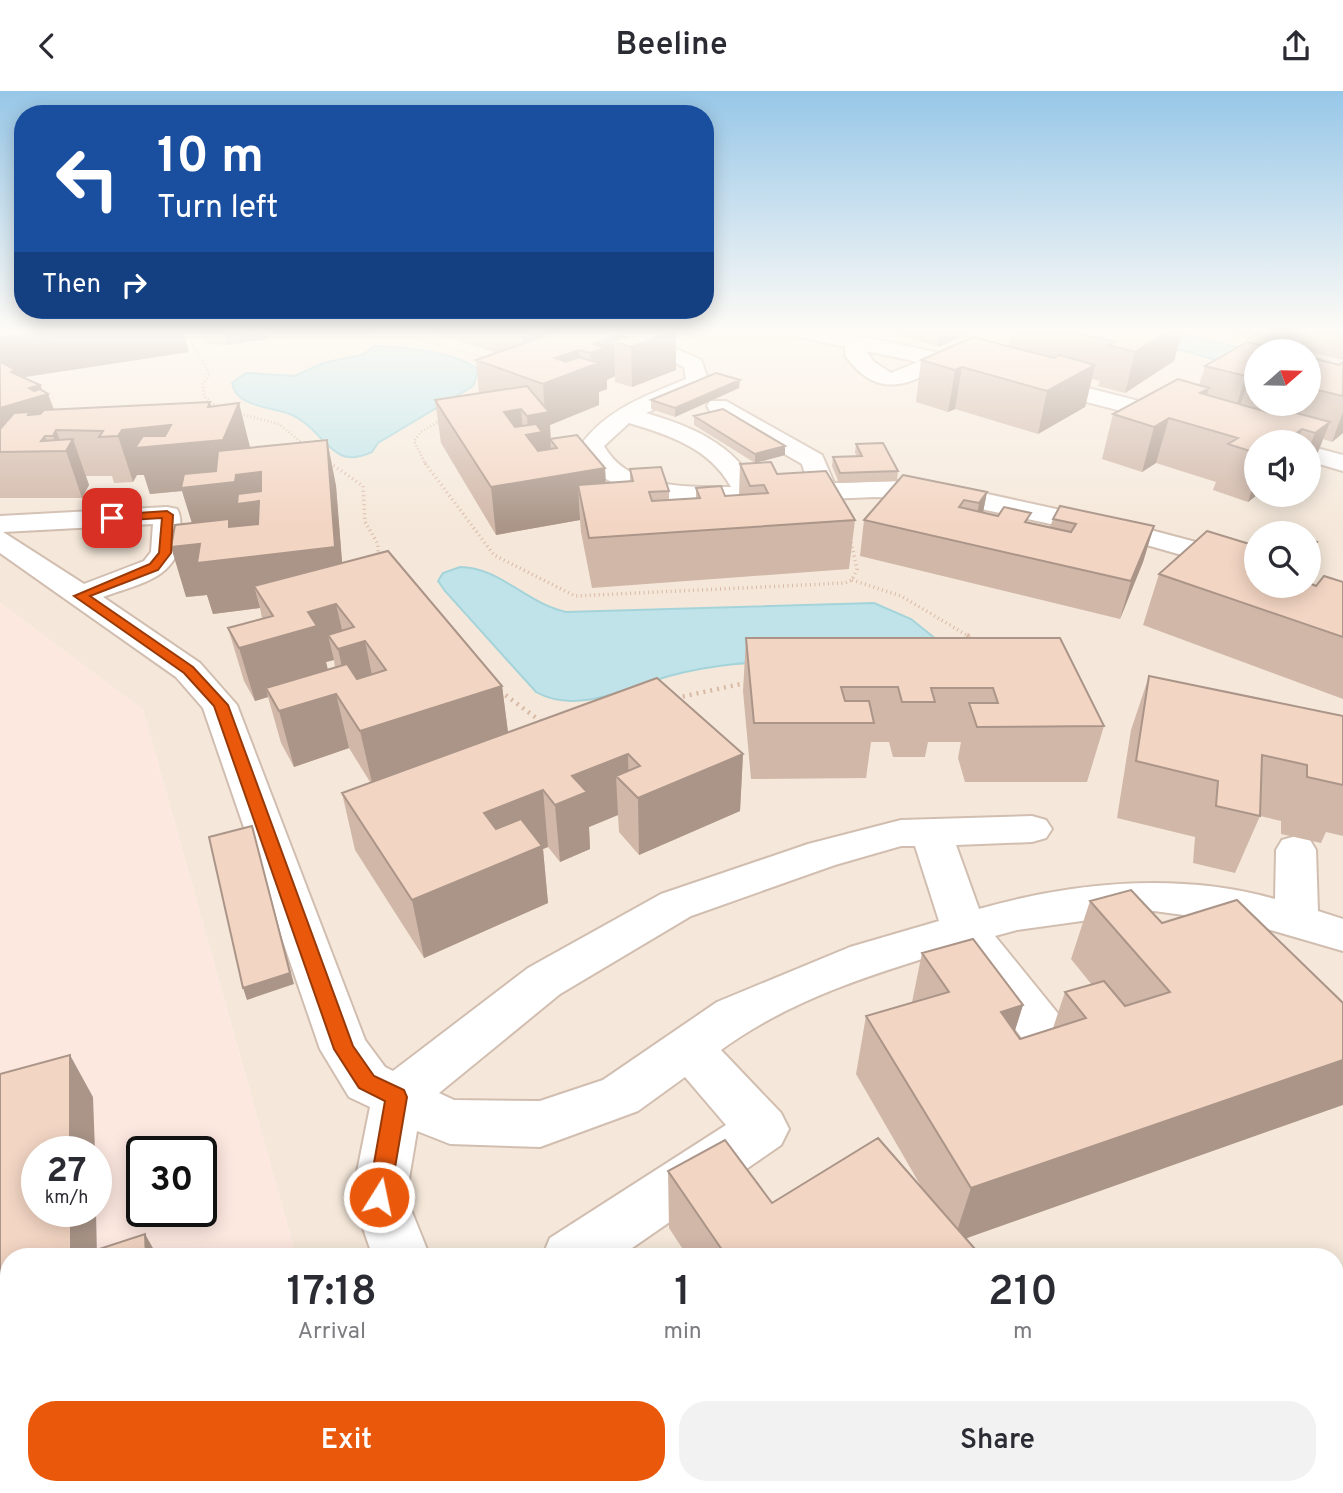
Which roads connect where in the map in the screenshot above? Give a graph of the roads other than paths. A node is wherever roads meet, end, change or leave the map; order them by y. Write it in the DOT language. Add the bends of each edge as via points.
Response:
graph roads {
  1 [pos="672,394"];
  2 [pos="1087,394"];
  3 [pos="718,406"];
  4 [pos="628,415"];
  5 [pos="1244,435"];
  6 [pos="1321,457"];
  7 [pos="1343,463"];
  8 [pos="824,492"];
  9 [pos="749,495"];
  10 [pos="0,524"];
  11 [pos="0,540"];
  12 [pos="1244,564"];
  13 [pos="80,596"];
  14 [pos="1032,829"];
  15 [pos="931,832"];
  16 [pos="1296,850"];
  17 [pos="1296,922"];
  18 [pos="964,929"];
  19 [pos="1343,935"];
  20 [pos="1047,1035"];
  21 [pos="688,1047"];
  22 [pos="397,1097"];
  23 [pos="399,1248"];
  24 [pos="584,1248"];
  1 -- 4 [label="street"];
  2 -- 5 [label="street"];
  3 -- 8 [label="street" via="813,460"];
  4 -- 9 [label="street" via="676,430 711,449 737,470"];
  4 -- 9 [label="street" via="598,434 592,446 611,472 663,492"];
  6 -- 7 [label="street"];
  8 -- 9 [label="street"];
  8 -- 12 [label="street" via="940,492"];
  10 -- 13 [label="street" via="167,515 165,553 154,567"];
  11 -- 13 [label="street"];
  13 -- 22 [label="street" via="188,670 220,705 344,1049 367,1082"];
  14 -- 15 [label="street"];
  15 -- 18 [label="street"];
  15 -- 22 [label="street" via="901,833 822,854 676,905 544,981"];
  16 -- 17 [label="street"];
  17 -- 18 [label="street" via="1250,908 1154,895 1016,914"];
  17 -- 19 [label="street"];
  18 -- 20 [label="street"];
  18 -- 21 [label="street" via="866,959 734,1015"];
  21 -- 22 [label="street" via="620,1095 540,1124 450,1122"];
  21 -- 24 [label="street" via="763,1129"];
  22 -- 23 [label="street" via="379,1197"];
}
